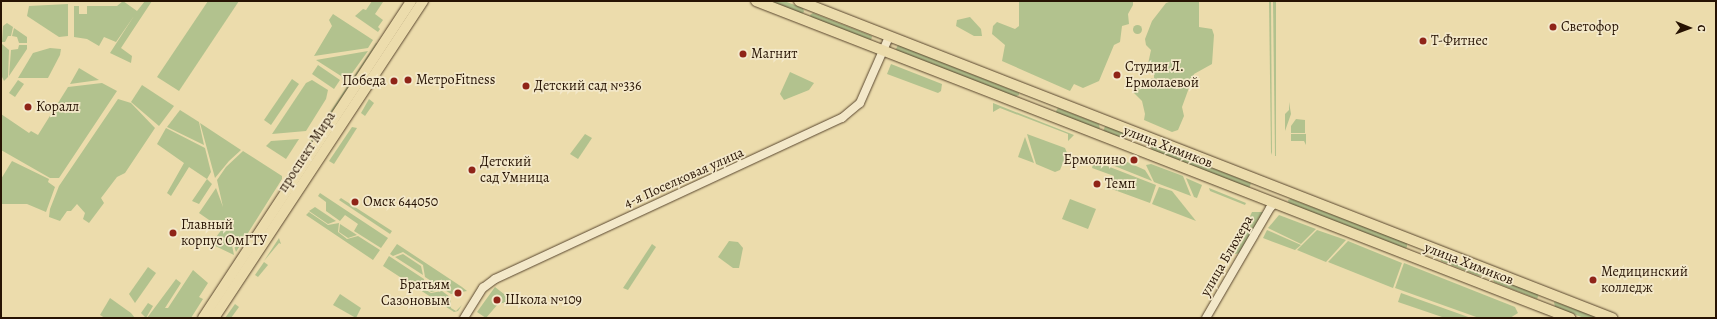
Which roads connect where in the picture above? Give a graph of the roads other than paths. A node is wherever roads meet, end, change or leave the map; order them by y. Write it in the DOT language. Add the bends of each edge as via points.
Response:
graph roads {
  1 [pos="411,1"];
  2 [pos="423,1"];
  3 [pos="756,1"];
  4 [pos="799,1"];
  5 [pos="810,5"];
  6 [pos="804,19"];
  7 [pos="888,37"];
  8 [pos="884,50"];
  9 [pos="1044,98"];
  10 [pos="1039,112"];
  11 [pos="1142,134"];
  12 [pos="1136,149"];
  13 [pos="1270,203"];
  14 [pos="1430,248"];
  15 [pos="1424,262"];
  16 [pos="1492,272"];
  17 [pos="1486,286"];
  18 [pos="1554,296"];
  19 [pos="1549,310"];
  20 [pos="203,318"];
  21 [pos="214,318"];
  22 [pos="464,318"];
  23 [pos="1206,318"];
  24 [pos="1570,318"];
  25 [pos="1612,318"];
  1 -- 20 [label="main road, проспект Мира"];
  2 -- 21 [label="main road, проспект Мира"];
  3 -- 6 [label="main road, улица Химиков"];
  4 -- 5 [label="main road, улица Химиков"];
  5 -- 6 [label="main road"];
  5 -- 7 [label="main road, улица Химиков"];
  6 -- 8 [label="main road, улица Химиков"];
  7 -- 8 [label="street, 4-я Поселковая улица"];
  7 -- 9 [label="main road, улица Химиков"];
  8 -- 10 [label="main road, улица Химиков"];
  8 -- 22 [label="street, 4-я Поселковая улица" via="860,103 842,118 495,279 484,288"];
  9 -- 10 [label="main road"];
  9 -- 11 [label="main road, улица Химиков"];
  10 -- 12 [label="main road, улица Химиков"];
  11 -- 12 [label="main road"];
  11 -- 14 [label="main road, улица Химиков"];
  12 -- 13 [label="main road, улица Химиков"];
  13 -- 15 [label="main road, улица Химиков"];
  13 -- 23 [label="street, улица Блюхера"];
  14 -- 15 [label="main road"];
  14 -- 16 [label="main road, улица Химиков"];
  15 -- 17 [label="main road, улица Химиков"];
  16 -- 17 [label="main road"];
  16 -- 18 [label="main road, улица Химиков"];
  17 -- 19 [label="main road, улица Химиков"];
  18 -- 19 [label="main road"];
  18 -- 25 [label="main road, улица Химиков"];
  19 -- 24 [label="main road, улица Химиков"];
}
